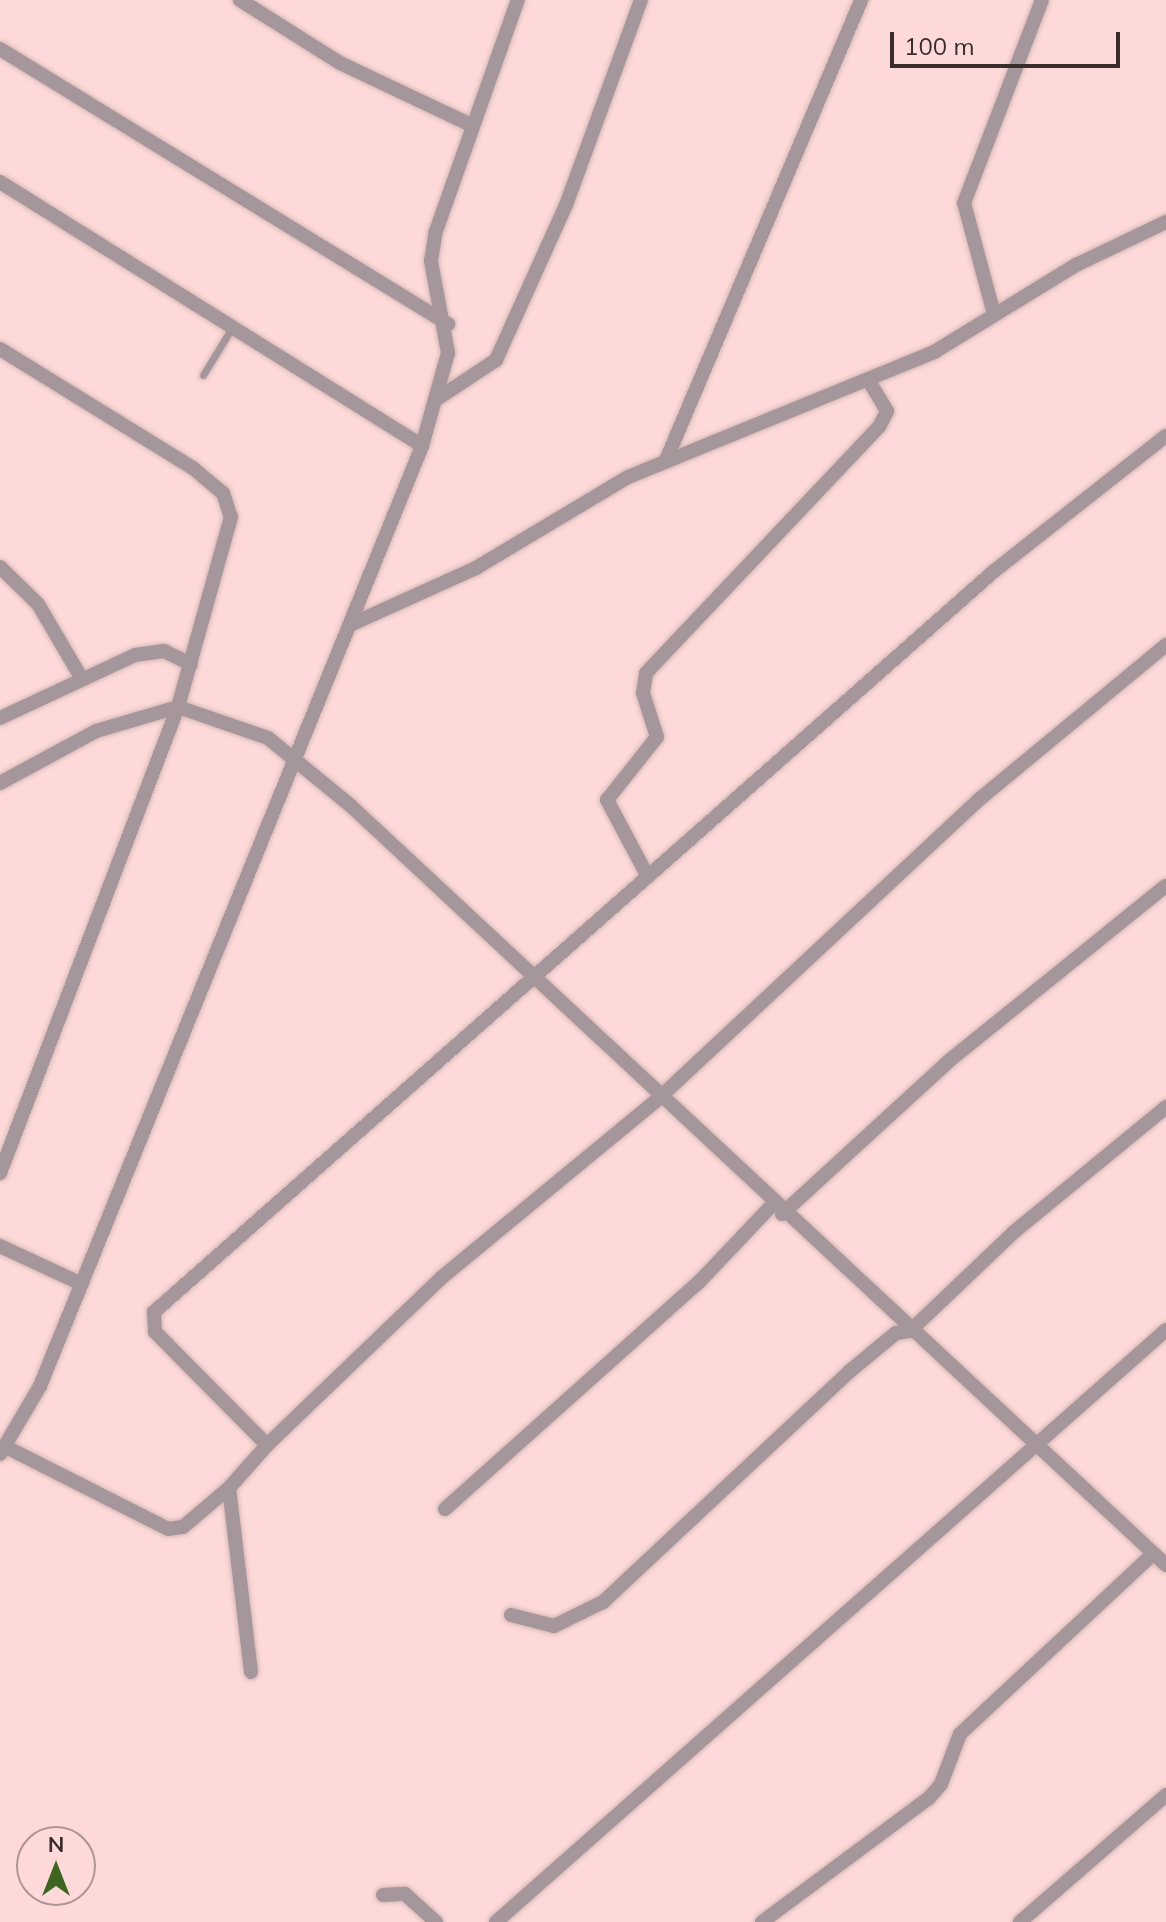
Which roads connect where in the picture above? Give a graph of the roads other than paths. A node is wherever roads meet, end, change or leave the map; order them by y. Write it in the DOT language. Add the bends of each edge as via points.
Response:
graph roads {
  1 [pos="240,0"];
  2 [pos="518,0"];
  3 [pos="641,0"];
  4 [pos="861,0"];
  5 [pos="1042,0"];
  6 [pos="0,49"];
  7 [pos="473,126"];
  8 [pos="0,182"];
  9 [pos="1166,222"];
  10 [pos="994,314"];
  11 [pos="448,324"];
  12 [pos="234,325"];
  13 [pos="0,349"];
  14 [pos="203,375"];
  15 [pos="869,381"];
  16 [pos="437,399"];
  17 [pos="1166,436"];
  18 [pos="422,446"];
  19 [pos="666,460"];
  20 [pos="0,567"];
  21 [pos="352,624"];
  22 [pos="1166,645"];
  23 [pos="191,664"];
  24 [pos="82,679"];
  25 [pos="178,707"];
  26 [pos="0,718"];
  27 [pos="296,757"];
  28 [pos="0,783"];
  29 [pos="646,873"];
  30 [pos="1166,886"];
  31 [pos="530,976"];
  32 [pos="659,1098"];
  33 [pos="1166,1107"];
  34 [pos="0,1173"];
  35 [pos="777,1210"];
  36 [pos="0,1246"];
  37 [pos="82,1284"];
  38 [pos="1166,1330"];
  39 [pos="910,1331"];
  40 [pos="1031,1444"];
  41 [pos="267,1445"];
  42 [pos="2,1450"];
  43 [pos="229,1488"];
  44 [pos="445,1509"];
  45 [pos="1153,1554"];
  46 [pos="1166,1565"];
  47 [pos="511,1615"];
  48 [pos="251,1672"];
  49 [pos="1166,1795"];
  50 [pos="383,1895"];
  51 [pos="436,1922"];
  52 [pos="496,1922"];
  53 [pos="762,1922"];
  54 [pos="1020,1922"];
  1 -- 7 [label="street" via="340,63"];
  2 -- 7 [label="street"];
  3 -- 16 [label="street" via="566,205 496,360"];
  4 -- 19 [label="street"];
  5 -- 10 [label="street" via="964,203"];
  6 -- 11 [label="street"];
  7 -- 11 [label="street" via="433,248"];
  8 -- 12 [label="street"];
  9 -- 10 [label="street"];
  10 -- 15 [label="street"];
  11 -- 16 [label="street"];
  12 -- 14 [label="lane"];
  12 -- 18 [label="street"];
  13 -- 23 [label="street" via="149,437 223,493 230,534"];
  15 -- 19 [label="street"];
  15 -- 29 [label="street" via="887,411 879,427 646,673 643,693 657,737 607,800"];
  16 -- 18 [label="street"];
  17 -- 29 [label="street" via="993,572"];
  18 -- 21 [label="street"];
  19 -- 21 [label="street" via="476,568"];
  20 -- 24 [label="street" via="38,604"];
  21 -- 27 [label="street"];
  22 -- 32 [label="street" via="981,798"];
  23 -- 24 [label="street" via="151,651"];
  23 -- 25 [label="street"];
  24 -- 26 [label="street"];
  25 -- 27 [label="street" via="255,730"];
  25 -- 28 [label="street" via="96,731"];
  25 -- 34 [label="street"];
  27 -- 31 [label="street"];
  27 -- 37 [label="street"];
  29 -- 31 [label="street"];
  30 -- 35 [label="street" via="950,1060"];
  31 -- 32 [label="street"];
  31 -- 41 [label="street" via="382,1116 179,1283 152,1315 155,1332"];
  32 -- 35 [label="street"];
  32 -- 41 [label="street" via="441,1278"];
  33 -- 39 [label="street" via="1014,1232"];
  35 -- 39 [label="street"];
  35 -- 44 [label="street"];
  36 -- 37 [label="street"];
  37 -- 42 [label="street" via="40,1386"];
  38 -- 40 [label="street"];
  39 -- 40 [label="street"];
  39 -- 47 [label="street" via="896,1333 850,1371 696,1523 603,1602 554,1626"];
  40 -- 45 [label="street"];
  40 -- 52 [label="street"];
  41 -- 43 [label="street"];
  42 -- 43 [label="street" via="168,1529 183,1527"];
  43 -- 48 [label="street"];
  45 -- 46 [label="street"];
  45 -- 53 [label="street" via="960,1734 941,1784 929,1798"];
  49 -- 54 [label="street"];
  50 -- 51 [label="street" via="405,1894"];
}
